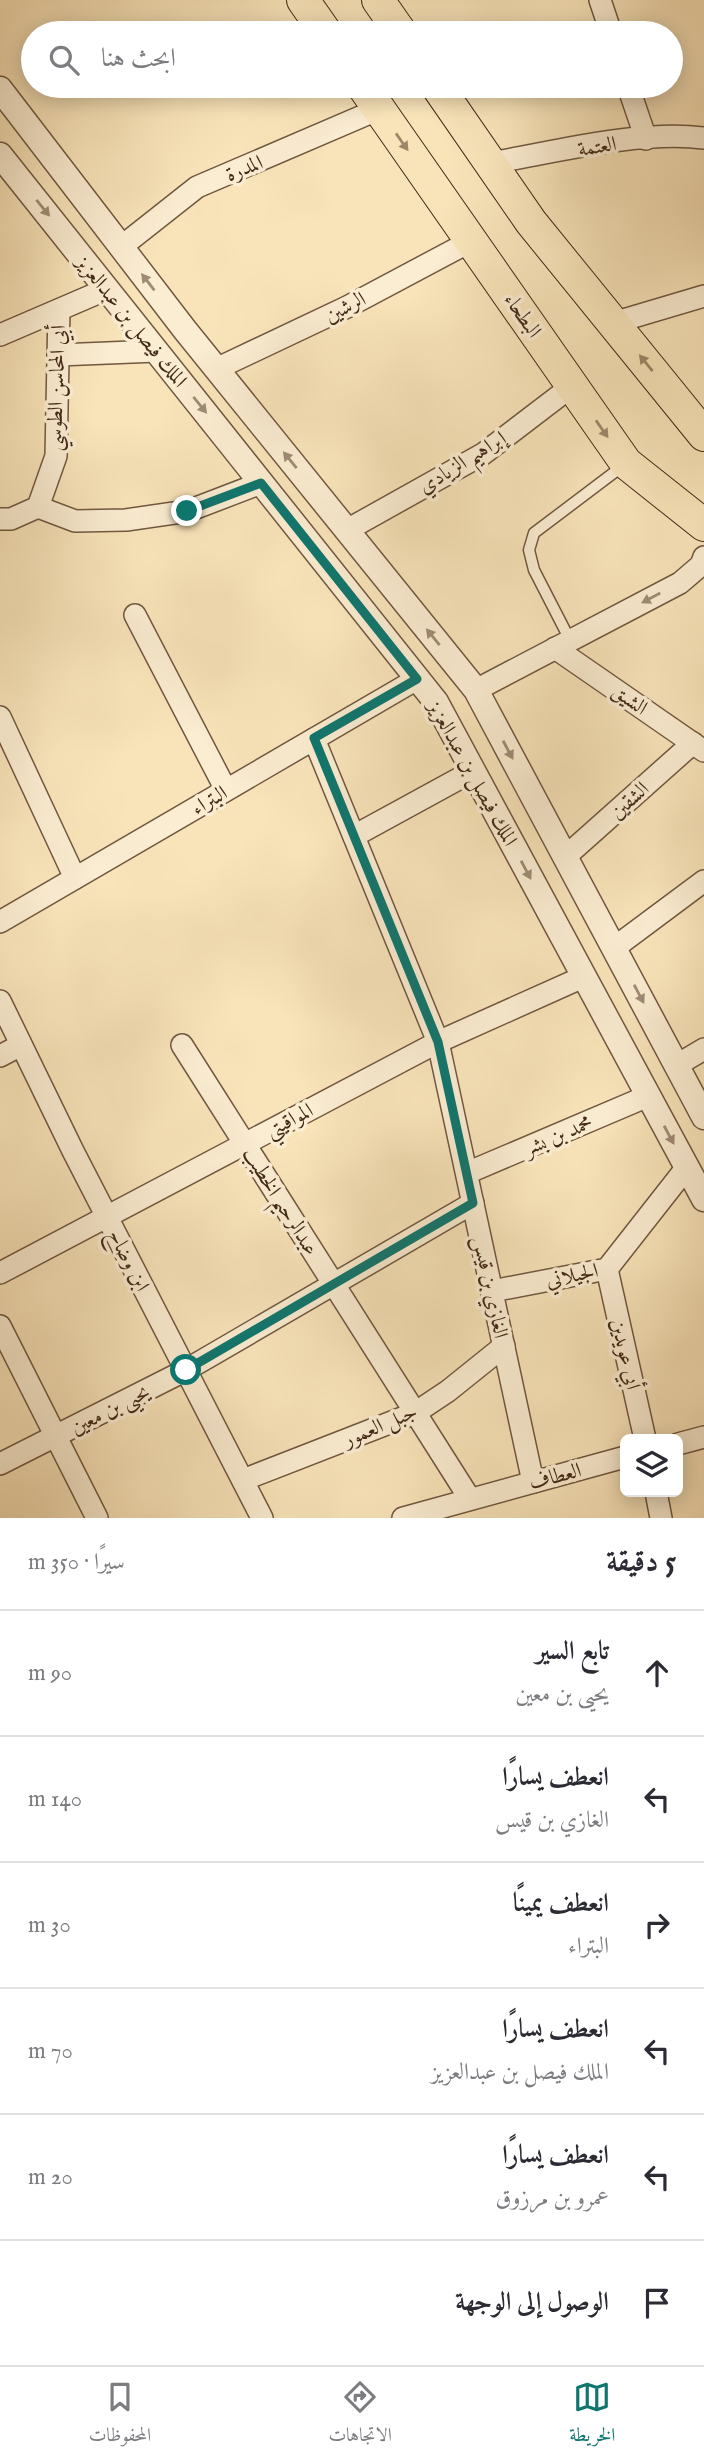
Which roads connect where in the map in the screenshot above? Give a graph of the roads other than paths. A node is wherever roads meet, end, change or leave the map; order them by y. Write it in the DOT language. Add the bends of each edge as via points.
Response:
graph roads {
  1 [pos="303,0"];
  2 [pos="378,0"];
  3 [pos="600,0"];
  4 [pos="318,21"];
  5 [pos="393,21"];
  6 [pos="607,21"];
  7 [pos="0,89"];
  8 [pos="369,98"];
  9 [pos="372,98"];
  10 [pos="445,98"];
  11 [pos="632,98"];
  12 [pos="704,138"];
  13 [pos="646,139"];
  14 [pos="0,155"];
  15 [pos="491,163"];
  16 [pos="471,241"];
  17 [pos="121,247"];
  18 [pos="107,289"];
  19 [pos="704,296"];
  20 [pos="58,310"];
  21 [pos="613,323"];
  22 [pos="0,335"];
  23 [pos="157,352"];
  24 [pos="58,355"];
  25 [pos="216,369"];
  26 [pos="572,386"];
  27 [pos="704,435"];
  28 [pos="626,463"];
  29 [pos="261,483"];
  30 [pos="38,508"];
  31 [pos="0,519"];
  32 [pos="702,526"];
  33 [pos="346,530"];
  34 [pos="704,557"];
  35 [pos="135,615"];
  36 [pos="563,644"];
  37 [pos="417,679"];
  38 [pos="476,690"];
  39 [pos="0,716"];
  40 [pos="314,738"];
  41 [pos="699,747"];
  42 [pos="473,771"];
  43 [pos="226,790"];
  44 [pos="354,836"];
  45 [pos="565,857"];
  46 [pos="75,878"];
  47 [pos="704,881"];
  48 [pos="0,922"];
  49 [pos="614,948"];
  50 [pos="583,976"];
  51 [pos="0,1001"];
  52 [pos="438,1042"];
  53 [pos="21,1045"];
  54 [pos="183,1045"];
  55 [pos="704,1049"];
  56 [pos="0,1056"];
  57 [pos="677,1065"];
  58 [pos="649,1096"];
  59 [pos="704,1116"];
  60 [pos="245,1143"];
  61 [pos="687,1167"];
  62 [pos="467,1173"];
  63 [pos="704,1199"];
  64 [pos="473,1203"];
  65 [pos="106,1215"];
  66 [pos="607,1269"];
  67 [pos="0,1273"];
  68 [pos="333,1283"];
  69 [pos="492,1291"];
  70 [pos="0,1326"];
  71 [pos="504,1346"];
  72 [pos="186,1370"];
  73 [pos="415,1413"];
  74 [pos="644,1434"];
  75 [pos="55,1436"];
  76 [pos="704,1437"];
  77 [pos="683,1443"];
  78 [pos="620,1458"];
  79 [pos="0,1464"];
  80 [pos="243,1480"];
  81 [pos="533,1482"];
  82 [pos="657,1497"];
  83 [pos="470,1499"];
  84 [pos="97,1518"];
  85 [pos="262,1518"];
  86 [pos="403,1518"];
  87 [pos="661,1518"];
  1 -- 4 [label="main road"];
  2 -- 5 [label="main road"];
  3 -- 6 [label="street"];
  7 -- 17 [label="street, الملك فيصل بن عبدالعزيز"];
  8 -- 17 [label="street, المدرة" via="197,187"];
  9 -- 16 [label="main road, البطحاء, one-way"];
  10 -- 15 [label="main road"];
  11 -- 13 [label="street"];
  12 -- 13 [label="street, العتمة"];
  13 -- 15 [label="street, العتمة"];
  14 -- 18 [label="street, الملك فيصل بن عبدالعزيز, one-way"];
  15 -- 21 [label="main road" via="531,222"];
  16 -- 25 [label="street, الرشين"];
  16 -- 26 [label="main road, البطحاء"];
  25 -- 17 [label="street, الملك فيصل بن عبدالعزيز, one-way"];
  18 -- 20 [label="street"];
  18 -- 23 [label="street, الملك فيصل بن عبدالعزيز"];
  19 -- 21 [label="street"];
  20 -- 22 [label="street"];
  20 -- 24 [label="street, أبي المحاسن الطوسي"];
  27 -- 21 [label="main road, one-way"];
  23 -- 24 [label="street"];
  23 -- 29 [label="street, الملك فيصل بن عبدالعزيز, one-way"];
  24 -- 30 [label="street, أبي المحاسن الطوسي" via="56,456"];
  33 -- 25 [label="street, الملك فيصل بن عبدالعزيز, one-way"];
  26 -- 28 [label="main road, البطحاء, one-way"];
  26 -- 33 [label="street, إبراهيم الزيادي" via="483,454"];
  28 -- 32 [label="main road, البطحاء"];
  28 -- 36 [label="lane" via="534,533 530,550 534,570"];
  29 -- 30 [label="street" via="187,511 126,520 75,521"];
  29 -- 37 [label="street, الملك فيصل بن عبدالعزيز"];
  30 -- 31 [label="street"];
  38 -- 33 [label="street, الملك فيصل بن عبدالعزيز, one-way"];
  34 -- 36 [label="street, one-way" via="680,583"];
  35 -- 43 [label="street"];
  36 -- 38 [label="street"];
  36 -- 41 [label="street, الشيق"];
  37 -- 40 [label="street, البتراء"];
  37 -- 42 [label="street, الملك فيصل بن عبدالعزيز" via="436,702"];
  38 -- 45 [label="street, الملك فيصل بن عبدالعزيز, one-way"];
  39 -- 46 [label="street"];
  40 -- 43 [label="street, البتراء"];
  40 -- 44 [label="street, الغازي بن قيس"];
  41 -- 45 [label="street, الشقين"];
  42 -- 44 [label="street"];
  42 -- 50 [label="street, الملك فيصل بن عبدالعزيز, one-way"];
  43 -- 46 [label="street, البتراء"];
  44 -- 52 [label="street, الغازي بن قيس"];
  45 -- 49 [label="street, الملك فيصل بن عبدالعزيز"];
  46 -- 48 [label="street, البتراء"];
  47 -- 49 [label="street"];
  49 -- 57 [label="street, الملك فيصل بن عبدالعزيز, one-way"];
  50 -- 52 [label="street, المواقيتي"];
  50 -- 58 [label="street, الملك فيصل بن عبدالعزيز"];
  51 -- 53 [label="street, ابن وضاح"];
  52 -- 60 [label="street, المواقيتي"];
  52 -- 62 [label="street, الغازي بن قيس"];
  53 -- 56 [label="street"];
  53 -- 65 [label="street, ابن وضاح"];
  54 -- 60 [label="street, عبدالرحيم الخطيب"];
  55 -- 57 [label="street"];
  57 -- 59 [label="street, الملك فيصل بن عبدالعزيز"];
  58 -- 61 [label="street, الملك فيصل بن عبدالعزيز, one-way"];
  58 -- 62 [label="street, محمد بن بشر"];
  60 -- 65 [label="street, المواقيتي"];
  60 -- 68 [label="street, عبدالرحيم الخطيب"];
  61 -- 63 [label="street, الملك فيصل بن عبدالعزيز"];
  61 -- 66 [label="street, الجيلاني"];
  62 -- 64 [label="street, الغازي بن قيس"];
  64 -- 68 [label="street, يحيى بن معين"];
  64 -- 69 [label="street, الغازي بن قيس"];
  65 -- 67 [label="street, المواقيتي"];
  65 -- 72 [label="street, ابن وضاح"];
  66 -- 69 [label="street, الجيلاني"];
  66 -- 74 [label="street, أبي عويدين"];
  68 -- 72 [label="street, يحيى بن معين"];
  68 -- 73 [label="street, عبدالرحيم الخطيب"];
  69 -- 71 [label="street, الغازي بن قيس"];
  70 -- 75 [label="street"];
  71 -- 73 [label="street, جبل العمور"];
  71 -- 81 [label="street, الغازي بن قيس"];
  72 -- 75 [label="street, يحيى بن معين"];
  72 -- 80 [label="street, ابن وضاح"];
  73 -- 80 [label="street, جبل العمور"];
  73 -- 83 [label="street, عبدالرحيم الخطيب"];
  75 -- 79 [label="street, يحيى بن معين"];
  75 -- 84 [label="street"];
  76 -- 77 [label="street"];
  78 -- 81 [label="street, العطاف"];
  80 -- 85 [label="street, ابن وضاح"];
  81 -- 83 [label="street, العطاف"];
  82 -- 87 [label="street"];
  83 -- 86 [label="street, العطاف"];
}
